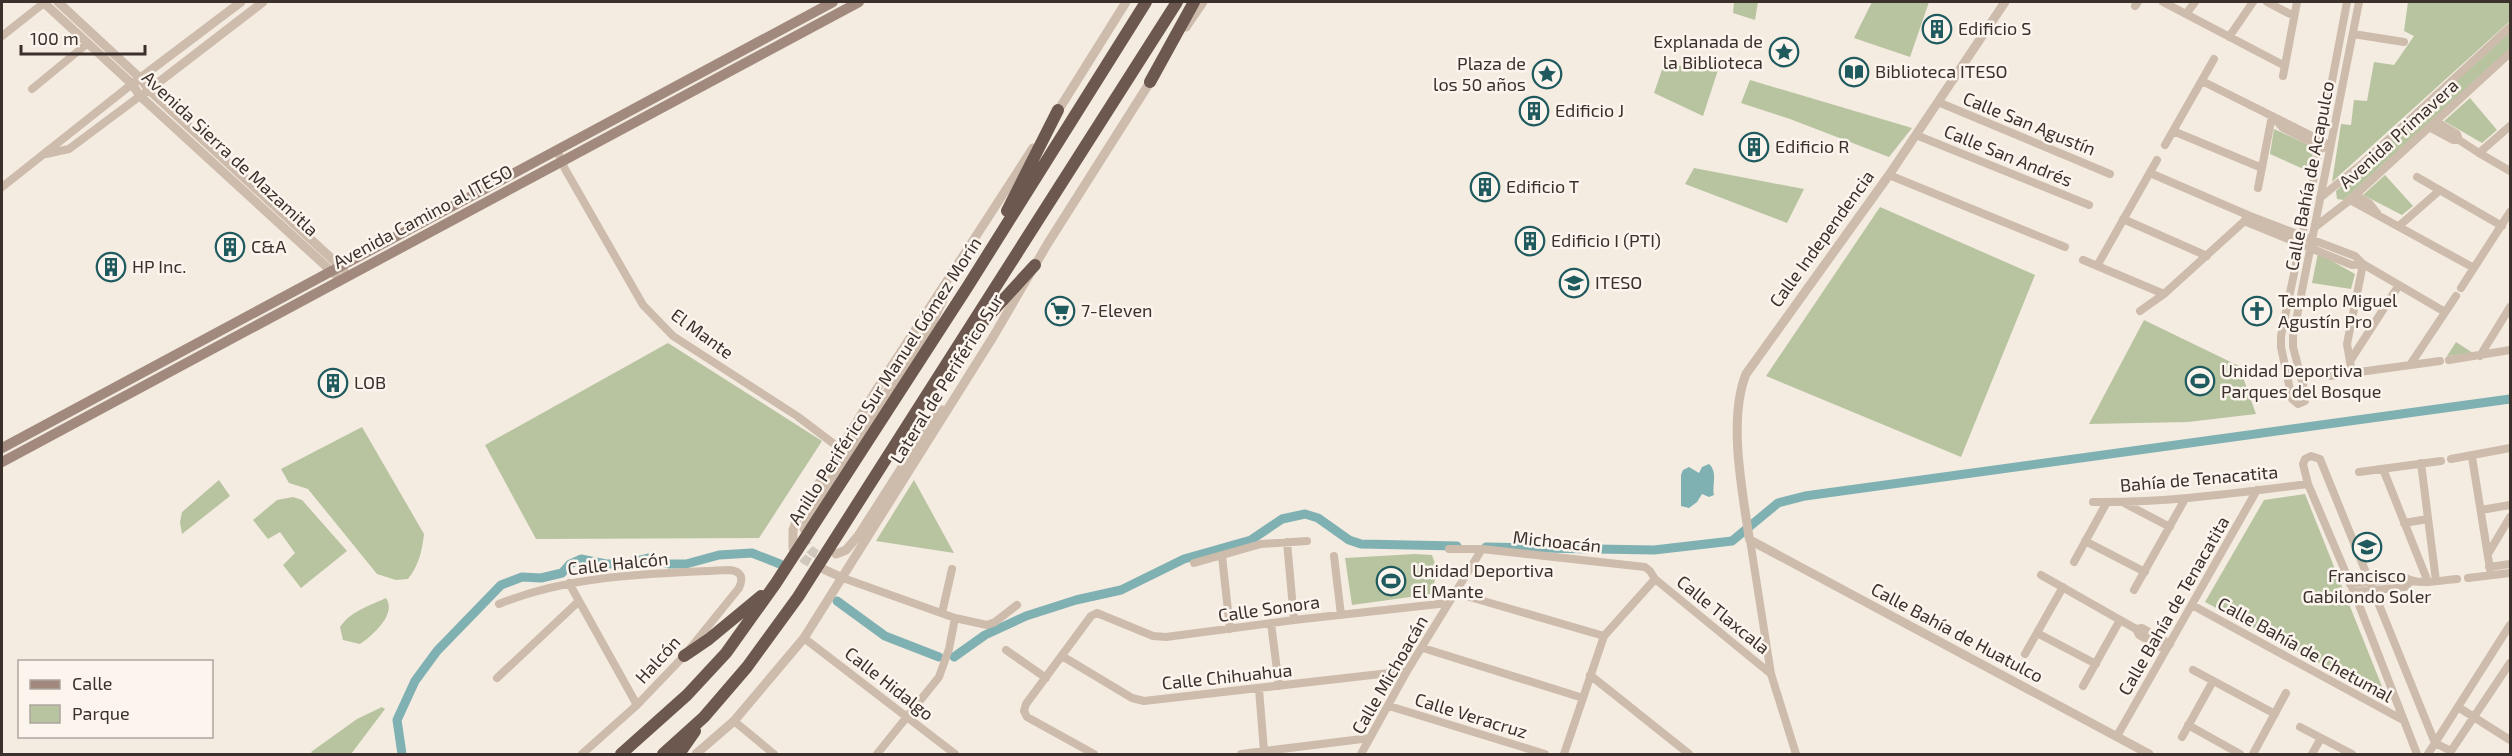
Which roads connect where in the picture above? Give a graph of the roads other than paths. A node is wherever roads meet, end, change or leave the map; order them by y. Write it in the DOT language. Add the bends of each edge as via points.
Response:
graph roads {
  1 [pos="44,2"];
  2 [pos="58,2"];
  3 [pos="241,2"];
  4 [pos="263,2"];
  5 [pos="833,2"];
  6 [pos="859,2"];
  7 [pos="1126,2"];
  8 [pos="1146,2"];
  9 [pos="1177,2"];
  10 [pos="1194,2"];
  11 [pos="1203,2"];
  12 [pos="2005,2"];
  13 [pos="2163,2"];
  14 [pos="2195,2"];
  15 [pos="2253,2"];
  16 [pos="2267,2"];
  17 [pos="2296,2"];
  18 [pos="2348,2"];
  19 [pos="2359,2"];
  20 [pos="2186,14"];
  21 [pos="2294,16"];
  22 [pos="2511,27"];
  23 [pos="2353,34"];
  24 [pos="2,36"];
  25 [pos="2229,37"];
  26 [pos="2404,42"];
  27 [pos="88,43"];
  28 [pos="2510,53"];
  29 [pos="2214,59"];
  30 [pos="2285,66"];
  31 [pos="2283,76"];
  32 [pos="136,81"];
  33 [pos="2202,81"];
  34 [pos="1150,82"];
  35 [pos="32,89"];
  36 [pos="2331,89"];
  37 [pos="149,90"];
  38 [pos="2342,90"];
  39 [pos="141,96"];
  40 [pos="1938,102"];
  41 [pos="1058,110"];
  42 [pos="2272,116"];
  43 [pos="2432,124"];
  44 [pos="2511,126"];
  45 [pos="2173,131"];
  46 [pos="1916,135"];
  47 [pos="2321,144"];
  48 [pos="2164,146"];
  49 [pos="2331,147"];
  50 [pos="557,150"];
  51 [pos="2479,153"];
  52 [pos="44,154"];
  53 [pos="2157,160"];
  54 [pos="561,161"];
  55 [pos="2262,168"];
  56 [pos="2511,171"];
  57 [pos="2150,173"];
  58 [pos="2110,174"];
  59 [pos="1889,175"];
  60 [pos="2417,177"];
  61 [pos="2,187"];
  62 [pos="2258,188"];
  63 [pos="2440,190"];
  64 [pos="2310,197"];
  65 [pos="2353,197"];
  66 [pos="2322,198"];
  67 [pos="2089,205"];
  68 [pos="2511,212"];
  69 [pos="2123,219"];
  70 [pos="2247,219"];
  71 [pos="2304,226"];
  72 [pos="2399,226"];
  73 [pos="2502,226"];
  74 [pos="2315,227"];
  75 [pos="2301,240"];
  76 [pos="2312,244"];
  77 [pos="2065,247"];
  78 [pos="968,250"];
  79 [pos="2207,256"];
  80 [pos="2083,260"];
  81 [pos="2362,264"];
  82 [pos="1035,265"];
  83 [pos="2097,266"];
  84 [pos="2474,268"];
  85 [pos="335,269"];
  86 [pos="346,278"];
  87 [pos="2399,285"];
  88 [pos="968,286"];
  89 [pos="2461,288"];
  90 [pos="2164,294"];
  91 [pos="2456,296"];
  92 [pos="2511,307"];
  93 [pos="2140,311"];
  94 [pos="2445,312"];
  95 [pos="2511,350"];
  96 [pos="2480,356"];
  97 [pos="949,359"];
  98 [pos="2449,360"];
  99 [pos="2350,361"];
  100 [pos="2440,361"];
  101 [pos="2410,365"];
  102 [pos="2352,373"];
  103 [pos="2330,376"];
  104 [pos="964,383"];
  105 [pos="834,444"];
  106 [pos="2,448"];
  107 [pos="2511,448"];
  108 [pos="2472,457"];
  109 [pos="2451,459"];
  110 [pos="2441,460"];
  111 [pos="2,462"];
  112 [pos="2421,464"];
  113 [pos="2383,469"];
  114 [pos="2359,472"];
  115 [pos="2308,484"];
  116 [pos="2257,490"];
  117 [pos="2185,499"];
  118 [pos="2093,502"];
  119 [pos="2107,502"];
  120 [pos="2124,503"];
  121 [pos="2511,505"];
  122 [pos="2481,510"];
  123 [pos="2511,517"];
  124 [pos="2428,519"];
  125 [pos="2404,523"];
  126 [pos="2170,527"];
  127 [pos="804,529"];
  128 [pos="1749,538"];
  129 [pos="1307,541"];
  130 [pos="2085,541"];
  131 [pos="1287,542"];
  132 [pos="793,548"];
  133 [pos="1449,549"];
  134 [pos="1482,549"];
  135 [pos="836,554"];
  136 [pos="2488,555"];
  137 [pos="1222,556"];
  138 [pos="1334,556"];
  139 [pos="2074,562"];
  140 [pos="1194,563"];
  141 [pos="2511,564"];
  142 [pos="823,569"];
  143 [pos="952,569"];
  144 [pos="2490,571"];
  145 [pos="2145,572"];
  146 [pos="2511,573"];
  147 [pos="741,574"];
  148 [pos="2041,575"];
  149 [pos="843,578"];
  150 [pos="2468,578"];
  151 [pos="1655,579"];
  152 [pos="2457,579"];
  153 [pos="2411,581"];
  154 [pos="2432,581"];
  155 [pos="2370,582"];
  156 [pos="569,583"];
  157 [pos="776,583"];
  158 [pos="2350,584"];
  159 [pos="2063,587"];
  160 [pos="2134,590"];
  161 [pos="2373,591"];
  162 [pos="2354,592"];
  163 [pos="1456,593"];
  164 [pos="579,601"];
  165 [pos="1448,603"];
  166 [pos="499,604"];
  167 [pos="1017,605"];
  168 [pos="2192,605"];
  169 [pos="942,613"];
  170 [pos="1341,615"];
  171 [pos="955,618"];
  172 [pos="1294,620"];
  173 [pos="2120,620"];
  174 [pos="1271,623"];
  175 [pos="2511,625"];
  176 [pos="1230,629"];
  177 [pos="2037,633"];
  178 [pos="1604,636"];
  179 [pos="804,638"];
  180 [pos="2168,647"];
  181 [pos="1423,648"];
  182 [pos="1006,651"];
  183 [pos="2025,654"];
  184 [pos="684,656"];
  185 [pos="1062,656"];
  186 [pos="2096,664"];
  187 [pos="2509,668"];
  188 [pos="2193,670"];
  189 [pos="1407,671"];
  190 [pos="1772,674"];
  191 [pos="1590,675"];
  192 [pos="497,678"];
  193 [pos="1046,678"];
  194 [pos="2213,681"];
  195 [pos="1279,686"];
  196 [pos="2083,686"];
  197 [pos="1259,689"];
  198 [pos="2286,693"];
  199 [pos="1583,698"];
  200 [pos="637,705"];
  201 [pos="1389,706"];
  202 [pos="2458,707"];
  203 [pos="2275,714"];
  204 [pos="704,717"];
  205 [pos="906,717"];
  206 [pos="2474,717"];
  207 [pos="2403,720"];
  208 [pos="734,722"];
  209 [pos="2188,725"];
  210 [pos="2300,727"];
  211 [pos="2117,736"];
  212 [pos="2181,737"];
  213 [pos="1370,738"];
  214 [pos="2321,738"];
  215 [pos="2511,740"];
  216 [pos="2435,743"];
  217 [pos="1264,751"];
  218 [pos="1083,752"];
  219 [pos="2450,753"];
  220 [pos="582,754"];
  221 [pos="621,754"];
  222 [pos="663,754"];
  223 [pos="679,754"];
  224 [pos="696,754"];
  225 [pos="774,754"];
  226 [pos="877,754"];
  227 [pos="955,754"];
  228 [pos="1094,754"];
  229 [pos="1241,754"];
  230 [pos="1361,754"];
  231 [pos="1545,754"];
  232 [pos="1564,754"];
  233 [pos="1689,754"];
  234 [pos="1796,754"];
  235 [pos="2149,754"];
  236 [pos="2240,754"];
  237 [pos="2253,754"];
  238 [pos="2312,754"];
  239 [pos="2352,754"];
  240 [pos="2417,754"];
  241 [pos="2428,754"];
  1 -- 24 [label="street"];
  1 -- 27 [label="street, Avenida Sierra de Mazamitla"];
  2 -- 32 [label="street, Avenida Sierra de Mazamitla"];
  3 -- 32 [label="street"];
  4 -- 37 [label="street"];
  5 -- 50 [label="main road, Avenida Camino al ITESO"];
  6 -- 54 [label="main road, Avenida Camino al ITESO"];
  7 -- 41 [label="street"];
  8 -- 88 [label="highway, Anillo Periférico Sur Manuel Gómez Morín"];
  9 -- 97 [label="highway"];
  10 -- 34 [label="highway"];
  11 -- 34 [label="street, Lateral de Periférico Sur"];
  12 -- 40 [label="street, Calle Independencia"];
  13 -- 20 [label="street"];
  14 -- 20 [label="street"];
  15 -- 25 [label="street"];
  16 -- 21 [label="street"];
  17 -- 21 [label="street"];
  18 -- 36 [label="street, Calle Bahía de Acapulco"];
  19 -- 23 [label="street, Calle Bahía de Acapulco"];
  20 -- 25 [label="street"];
  21 -- 30 [label="street"];
  22 -- 66 [label="street, Avenida Primavera"];
  23 -- 26 [label="street"];
  23 -- 38 [label="street, Calle Bahía de Acapulco"];
  25 -- 30 [label="street"];
  27 -- 32 [label="street, Avenida Sierra de Mazamitla"];
  27 -- 35 [label="street"];
  28 -- 43 [label="street, Avenida Primavera"];
  29 -- 33 [label="street"];
  30 -- 31 [label="street"];
  32 -- 37 [label="street, Avenida Sierra de Mazamitla"];
  32 -- 39 [label="street, Avenida Sierra de Mazamitla"];
  32 -- 52 [label="street"];
  33 -- 42 [label="street"];
  33 -- 45 [label="street"];
  34 -- 82 [label="street, Lateral de Periférico Sur"];
  36 -- 38 [label="street"];
  36 -- 47 [label="street, Calle Bahía de Acapulco"];
  37 -- 39 [label="street"];
  37 -- 85 [label="street, Avenida Sierra de Mazamitla"];
  38 -- 49 [label="street, Calle Bahía de Acapulco"];
  39 -- 52 [label="street" via="69,149"];
  39 -- 85 [label="street, Avenida Sierra de Mazamitla"];
  40 -- 46 [label="street, Calle Independencia"];
  40 -- 58 [label="street, Calle San Agustín"];
  41 -- 78 [label="street"];
  41 -- 88 [label="highway"];
  42 -- 47 [label="street"];
  42 -- 55 [label="street"];
  43 -- 51 [label="street" via="2457,134 2459,140"];
  43 -- 65 [label="street, Avenida Primavera"];
  44 -- 51 [label="street"];
  45 -- 48 [label="street"];
  45 -- 55 [label="street"];
  46 -- 59 [label="street, Calle Independencia"];
  46 -- 67 [label="street, Calle San Andrés"];
  47 -- 49 [label="street"];
  47 -- 64 [label="street, Calle Bahía de Acapulco"];
  49 -- 66 [label="street, Calle Bahía de Acapulco"];
  50 -- 54 [label="street, El Mante"];
  50 -- 85 [label="main road, Avenida Camino al ITESO"];
  51 -- 56 [label="street"];
  52 -- 61 [label="street"];
  53 -- 57 [label="street"];
  54 -- 86 [label="main road, Avenida Camino al ITESO"];
  54 -- 105 [label="street, El Mante" via="643,305 673,336"];
  55 -- 62 [label="street"];
  57 -- 69 [label="street"];
  57 -- 70 [label="street"];
  59 -- 77 [label="street"];
  59 -- 128 [label="street, Calle Independencia" via="1746,374 1737,405"];
  60 -- 63 [label="street"];
  63 -- 72 [label="street"];
  63 -- 73 [label="street"];
  64 -- 66 [label="street, Avenida Primavera"];
  64 -- 71 [label="street, Calle Bahía de Acapulco"];
  65 -- 72 [label="street" via="2369,203 2377,213"];
  65 -- 74 [label="street, Avenida Primavera"];
  66 -- 74 [label="street, Calle Bahía de Acapulco"];
  68 -- 73 [label="street"];
  69 -- 79 [label="street"];
  69 -- 83 [label="street"];
  70 -- 75 [label="street"];
  70 -- 79 [label="street"];
  71 -- 74 [label="street"];
  71 -- 75 [label="street, Calle Bahía de Acapulco"];
  72 -- 84 [label="street"];
  73 -- 84 [label="street"];
  74 -- 76 [label="street, Calle Bahía de Acapulco"];
  75 -- 76 [label="street"];
  75 -- 76 [label="street, Calle Bahía de Acapulco" via="2281,336 2292,399 2298,404 2306,396 2293,336"];
  76 -- 81 [label="street" via="2352,265"];
  78 -- 127 [label="street" via="933,321 813,508"];
  78 -- 132 [label="street" via="797,519"];
  79 -- 90 [label="street"];
  80 -- 83 [label="street"];
  81 -- 87 [label="street"];
  81 -- 99 [label="street" via="2348,344"];
  82 -- 97 [label="highway"];
  82 -- 104 [label="street, Lateral de Periférico Sur"];
  83 -- 90 [label="street"];
  84 -- 89 [label="street"];
  85 -- 86 [label="street, Avenida Sierra de Mazamitla"];
  85 -- 106 [label="main road, Avenida Camino al ITESO"];
  86 -- 111 [label="main road, Avenida Camino al ITESO"];
  87 -- 94 [label="street"];
  87 -- 99 [label="street"];
  88 -- 157 [label="highway, Anillo Periférico Sur Manuel Gómez Morín"];
  90 -- 93 [label="street"];
  91 -- 94 [label="street"];
  92 -- 96 [label="street"];
  94 -- 101 [label="street"];
  95 -- 96 [label="street"];
  96 -- 98 [label="street"];
  97 -- 204 [label="highway" via="798,597 747,667"];
  99 -- 102 [label="street"];
  100 -- 101 [label="street"];
  101 -- 102 [label="street"];
  102 -- 103 [label="street"];
  104 -- 135 [label="street" via="927,428 858,536 846,550"];
  104 -- 149 [label="street, Lateral de Periférico Sur"];
  107 -- 108 [label="street"];
  108 -- 109 [label="street"];
  108 -- 122 [label="street"];
  110 -- 112 [label="street"];
  112 -- 113 [label="street"];
  112 -- 124 [label="street"];
  113 -- 114 [label="street"];
  113 -- 125 [label="street"];
  115 -- 116 [label="street, Bahía de Tenacatita"];
  115 -- 155 [label="street" via="2303,464 2305,459 2315,456 2320,459"];
  115 -- 158 [label="street"];
  116 -- 117 [label="street, Bahía de Tenacatita"];
  116 -- 168 [label="street, Calle Bahía de Tenacatita"];
  117 -- 120 [label="street, Bahía de Tenacatita"];
  117 -- 126 [label="street"];
  118 -- 119 [label="street, Bahía de Tenacatita"];
  119 -- 120 [label="street, Bahía de Tenacatita"];
  119 -- 130 [label="street"];
  120 -- 126 [label="street"];
  121 -- 122 [label="street"];
  122 -- 136 [label="street"];
  123 -- 136 [label="street"];
  124 -- 125 [label="street"];
  124 -- 154 [label="street"];
  125 -- 154 [label="street"];
  126 -- 145 [label="street"];
  128 -- 190 [label="street"];
  128 -- 211 [label="street, Calle Bahía de Huatulco"];
  129 -- 131 [label="street"];
  130 -- 139 [label="street"];
  130 -- 145 [label="street"];
  131 -- 137 [label="street" via="1261,544"];
  131 -- 172 [label="street"];
  133 -- 134 [label="street, Michoacán"];
  134 -- 151 [label="street, Michoacán" via="1636,565 1650,571"];
  134 -- 163 [label="street, Calle Michoacán"];
  136 -- 144 [label="street"];
  137 -- 140 [label="street"];
  137 -- 176 [label="street"];
  138 -- 170 [label="street"];
  141 -- 144 [label="street"];
  142 -- 149 [label="street"];
  143 -- 169 [label="street"];
  144 -- 146 [label="street"];
  144 -- 150 [label="street"];
  145 -- 160 [label="street"];
  147 -- 156 [label="street, Calle Halcón" via="729,570"];
  147 -- 184 [label="street, Halcón" via="739,588"];
  148 -- 159 [label="street"];
  149 -- 169 [label="street"];
  149 -- 179 [label="street, Lateral de Periférico Sur"];
  151 -- 178 [label="street"];
  151 -- 190 [label="street, Calle Tlaxcala"];
  152 -- 154 [label="street"];
  153 -- 154 [label="street"];
  153 -- 155 [label="street" via="2406,578"];
  153 -- 161 [label="street" via="2405,587"];
  155 -- 158 [label="street"];
  155 -- 161 [label="street"];
  156 -- 164 [label="street"];
  156 -- 166 [label="street, Calle Halcón"];
  157 -- 184 [label="highway"];
  157 -- 221 [label="highway, Anillo Periférico Sur Manuel Gómez Morín" via="726,653 687,695"];
  158 -- 162 [label="street"];
  159 -- 173 [label="street"];
  159 -- 177 [label="street"];
  161 -- 162 [label="street"];
  161 -- 216 [label="street"];
  162 -- 207 [label="street"];
  163 -- 165 [label="street, Calle Michoacán"];
  163 -- 178 [label="street"];
  164 -- 192 [label="street"];
  164 -- 200 [label="street"];
  165 -- 170 [label="street, Calle Sonora"];
  165 -- 181 [label="street, Calle Michoacán"];
  167 -- 171 [label="street" via="987,626"];
  168 -- 180 [label="street, Calle Bahía de Tenacatita"];
  168 -- 207 [label="street, Calle Bahía de Chetumal"];
  169 -- 171 [label="street"];
  170 -- 172 [label="street, Calle Sonora"];
  171 -- 205 [label="street" via="939,677"];
  172 -- 174 [label="street, Calle Sonora"];
  173 -- 180 [label="street" via="2142,628"];
  173 -- 186 [label="street"];
  174 -- 176 [label="street, Calle Sonora"];
  174 -- 195 [label="street"];
  175 -- 202 [label="street"];
  176 -- 185 [label="street, Calle Sonora" via="1153,636 1097,613"];
  177 -- 183 [label="street"];
  177 -- 186 [label="street"];
  178 -- 191 [label="street"];
  179 -- 205 [label="street, Calle Hidalgo"];
  179 -- 208 [label="street, Lateral de Periférico Sur"];
  180 -- 211 [label="street, Calle Bahía de Tenacatita"];
  181 -- 189 [label="street, Calle Michoacán"];
  181 -- 199 [label="street"];
  182 -- 193 [label="street"];
  184 -- 200 [label="street, Halcón"];
  185 -- 193 [label="street"];
  185 -- 197 [label="street, Calle Chihuahua" via="1132,698 1144,701"];
  186 -- 196 [label="street"];
  187 -- 206 [label="street"];
  188 -- 194 [label="street"];
  189 -- 195 [label="street, Calle Chihuahua"];
  189 -- 201 [label="street, Calle Michoacán"];
  190 -- 234 [label="street"];
  191 -- 199 [label="street"];
  191 -- 233 [label="street"];
  193 -- 218 [label="street" via="1024,711 1027,717"];
  194 -- 203 [label="street"];
  194 -- 209 [label="street"];
  195 -- 197 [label="street, Calle Chihuahua"];
  197 -- 217 [label="street"];
  198 -- 203 [label="street"];
  199 -- 232 [label="street"];
  200 -- 220 [label="street, Halcón"];
  201 -- 213 [label="street, Calle Michoacán"];
  201 -- 231 [label="street, Calle Veracruz"];
  202 -- 206 [label="street"];
  202 -- 216 [label="street"];
  203 -- 237 [label="street"];
  204 -- 222 [label="highway"];
  204 -- 223 [label="highway"];
  205 -- 226 [label="street"];
  205 -- 227 [label="street, Calle Hidalgo"];
  206 -- 215 [label="street"];
  206 -- 219 [label="street"];
  207 -- 240 [label="street"];
  208 -- 224 [label="street, Lateral de Periférico Sur"];
  208 -- 225 [label="street"];
  209 -- 212 [label="street"];
  209 -- 236 [label="street"];
  210 -- 214 [label="street"];
  211 -- 235 [label="street, Calle Bahía de Huatulco"];
  213 -- 217 [label="street"];
  213 -- 230 [label="street, Calle Michoacán"];
  214 -- 238 [label="street"];
  214 -- 239 [label="street"];
  216 -- 219 [label="street"];
  216 -- 241 [label="street"];
  217 -- 229 [label="street"];
  218 -- 228 [label="street"];
}
